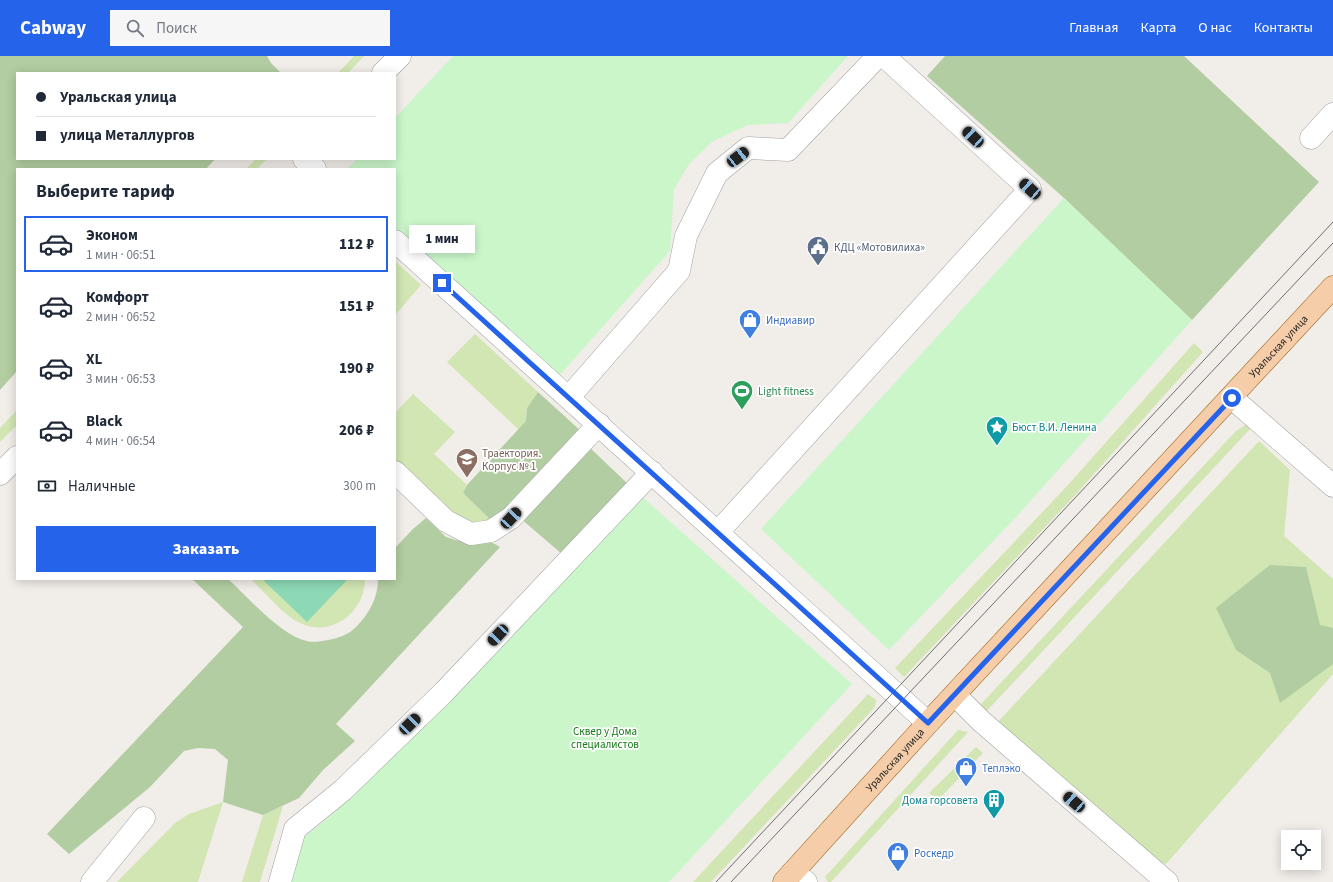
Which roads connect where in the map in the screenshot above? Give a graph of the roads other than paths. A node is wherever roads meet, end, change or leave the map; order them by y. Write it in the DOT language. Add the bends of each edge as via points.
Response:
graph roads {
  1 [pos="400,56"];
  2 [pos="878,56"];
  3 [pos="884,56"];
  4 [pos="384,72"];
  5 [pos="1333,114"];
  6 [pos="1311,138"];
  7 [pos="301,160"];
  8 [pos="303,160"];
  9 [pos="292,168"];
  10 [pos="314,168"];
  11 [pos="396,242"];
  12 [pos="1333,288"];
  13 [pos="569,397"];
  14 [pos="1232,398"];
  15 [pos="599,424"];
  16 [pos="16,458"];
  17 [pos="652,472"];
  18 [pos="396,473"];
  19 [pos="0,474"];
  20 [pos="1333,486"];
  21 [pos="718,532"];
  22 [pos="955,695"];
  23 [pos="928,723"];
  24 [pos="144,818"];
  25 [pos="794,879"];
  26 [pos="92,882"];
  27 [pos="280,882"];
  28 [pos="1168,882"];
  1 -- 4 [label="street"];
  2 -- 13 [label="street" via="788,150 748,148 717,173 686,236 679,271"];
  3 -- 21 [label="street" via="1030,189"];
  5 -- 6 [label="street"];
  7 -- 9 [label="street"];
  8 -- 10 [label="street"];
  11 -- 13 [label="street"];
  12 -- 14 [label="main road, Уральская улица"];
  13 -- 15 [label="street"];
  14 -- 20 [label="street"];
  14 -- 22 [label="main road, Уральская улица"];
  15 -- 17 [label="street"];
  15 -- 18 [label="street" via="511,518 491,531 470,534 446,521"];
  16 -- 19 [label="street"];
  17 -- 21 [label="street"];
  17 -- 27 [label="street" via="444,692 343,790 295,829"];
  21 -- 23 [label="street"];
  22 -- 23 [label="main road, Уральская улица"];
  22 -- 28 [label="street" via="981,721"];
  23 -- 25 [label="main road, Уральская улица"];
  24 -- 26 [label="street"];
}
